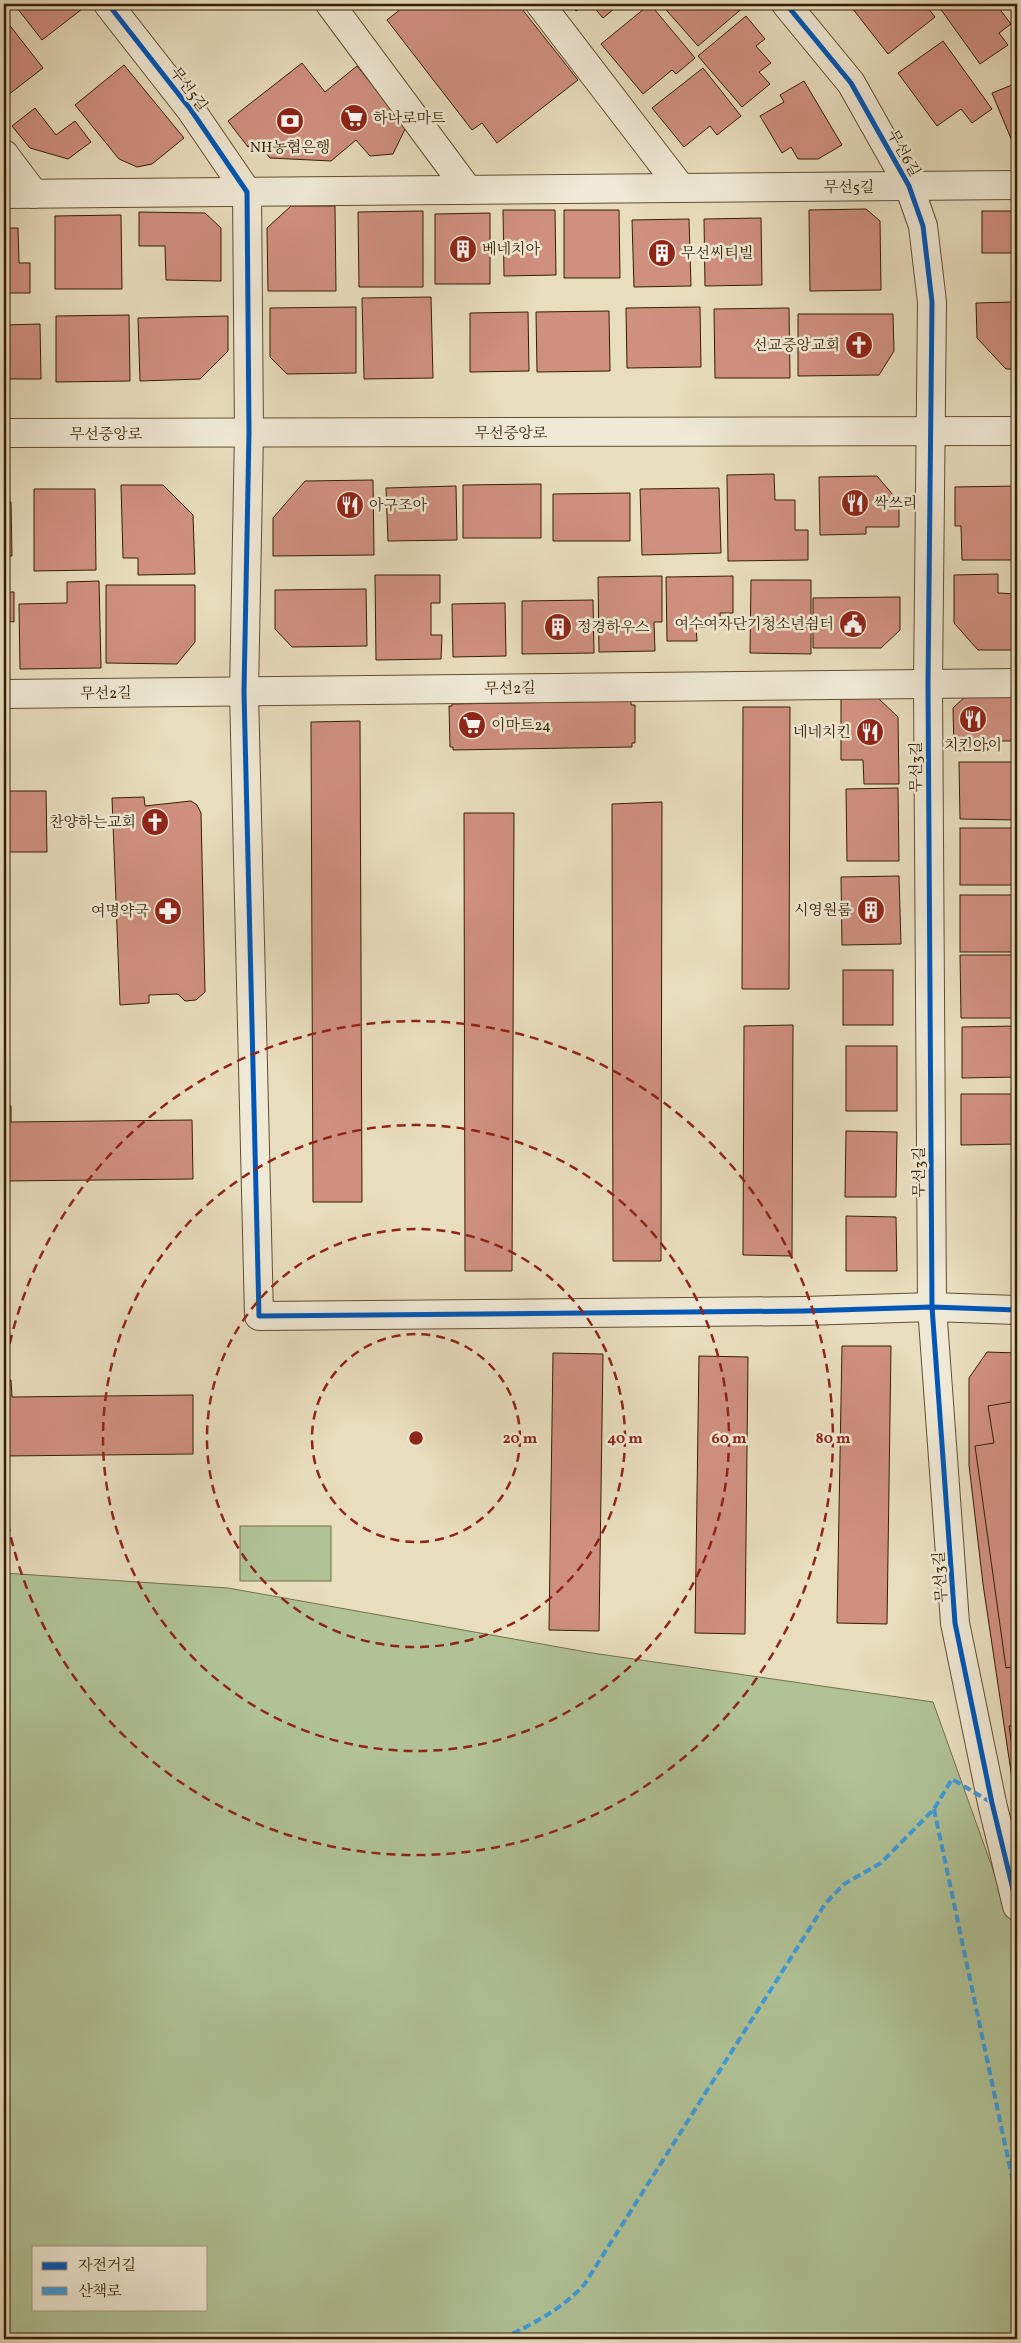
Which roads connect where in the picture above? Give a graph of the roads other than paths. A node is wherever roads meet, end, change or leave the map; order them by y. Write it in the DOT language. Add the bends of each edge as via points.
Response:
graph roads {
  1 [pos="108,4"];
  2 [pos="330,4"];
  3 [pos="540,4"];
  4 [pos="786,4"];
  5 [pos="4,154"];
  6 [pos="1017,185"];
  7 [pos="909,186"];
  8 [pos="681,188"];
  9 [pos="468,190"];
  10 [pos="247,192"];
  11 [pos="4,194"];
  12 [pos="34,194"];
  13 [pos="932,431"];
  14 [pos="1017,431"];
  15 [pos="4,433"];
  16 [pos="249,434"];
  17 [pos="1017,683"];
  18 [pos="928,684"];
  19 [pos="244,692"];
  20 [pos="4,694"];
  21 [pos="932,1307"];
  22 [pos="1017,1310"];
  23 [pos="1017,1906"];
  1 -- 10 [label="street, 무선5길" via="191,110"];
  2 -- 9 [label="street"];
  3 -- 8 [label="street"];
  4 -- 7 [label="street, 무선6길" via="851,83"];
  5 -- 12 [label="street"];
  6 -- 7 [label="street, 무선5길"];
  7 -- 8 [label="street, 무선5길"];
  7 -- 13 [label="street, 무선6길" via="923,226 932,302"];
  8 -- 9 [label="street, 무선5길"];
  9 -- 10 [label="street, 무선5길"];
  10 -- 12 [label="street, 무선5길"];
  10 -- 16 [label="street"];
  11 -- 12 [label="street, 무선5길"];
  13 -- 14 [label="street, 무선중앙로"];
  13 -- 16 [label="street, 무선중앙로"];
  13 -- 18 [label="street, 무선3길"];
  15 -- 16 [label="street, 무선중앙로"];
  16 -- 19 [label="street"];
  17 -- 18 [label="street, 무선2길"];
  18 -- 19 [label="street, 무선2길"];
  18 -- 21 [label="street, 무선3길"];
  19 -- 20 [label="street, 무선2길"];
  19 -- 21 [label="street" via="258,1316"];
  21 -- 22 [label="street"];
  21 -- 23 [label="street, 무선3길" via="955,1622"];
}
